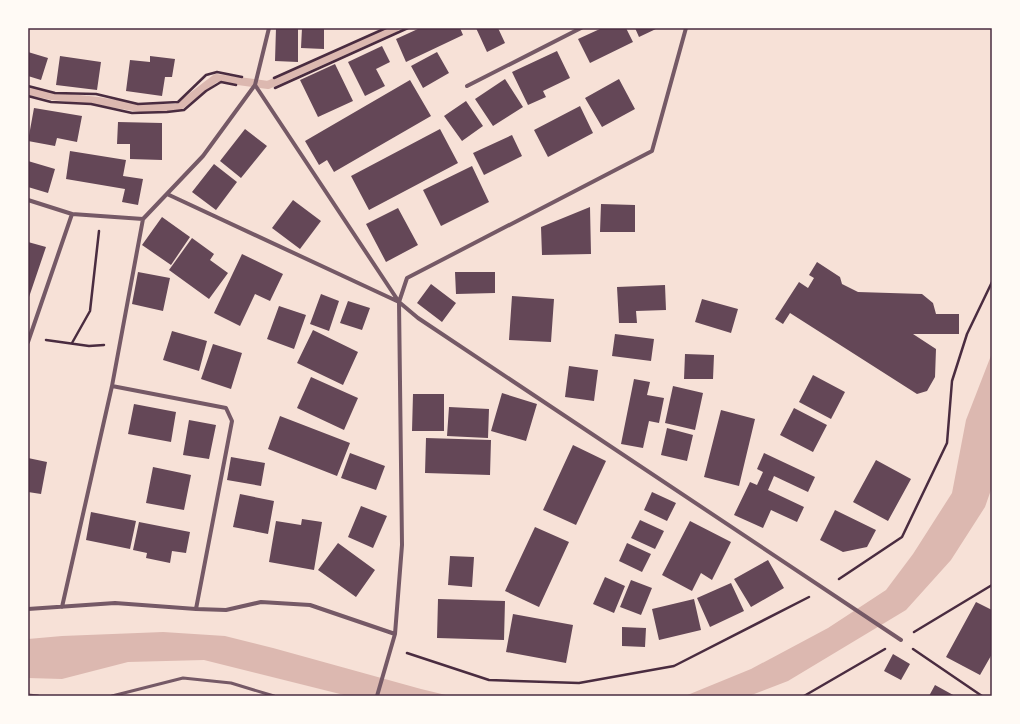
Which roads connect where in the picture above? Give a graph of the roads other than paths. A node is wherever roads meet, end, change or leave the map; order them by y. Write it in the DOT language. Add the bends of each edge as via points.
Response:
graph roads {
  1 [pos="268,28"];
  2 [pos="581,28"];
  3 [pos="686,28"];
  4 [pos="255,85"];
  5 [pos="467,86"];
  6 [pos="167,194"];
  7 [pos="28,200"];
  8 [pos="72,214"];
  9 [pos="144,219"];
  10 [pos="399,302"];
  11 [pos="28,342"];
  12 [pos="112,386"];
  13 [pos="62,607"];
  14 [pos="28,609"];
  15 [pos="196,609"];
  16 [pos="395,634"];
  17 [pos="900,640"];
  18 [pos="28,694"];
  19 [pos="38,696"];
  20 [pos="112,696"];
  21 [pos="274,696"];
  22 [pos="377,696"];
  1 -- 4 [label="street"];
  2 -- 5 [label="street"];
  3 -- 10 [label="street" via="652,151 407,278"];
  4 -- 6 [label="street" via="203,156"];
  4 -- 10 [label="street"];
  6 -- 9 [label="street"];
  6 -- 10 [label="street"];
  7 -- 8 [label="street"];
  8 -- 9 [label="street"];
  8 -- 11 [label="street"];
  9 -- 12 [label="street"];
  10 -- 16 [label="street" via="402,545"];
  10 -- 17 [label="street" via="418,318"];
  12 -- 13 [label="street"];
  12 -- 15 [label="street" via="226,408 232,421"];
  13 -- 14 [label="street"];
  13 -- 15 [label="street" via="114,603"];
  15 -- 16 [label="street" via="226,610 261,602 310,605"];
  16 -- 22 [label="street"];
  18 -- 19 [label="lane"];
  20 -- 21 [label="lane" via="183,678 231,683"];
}
